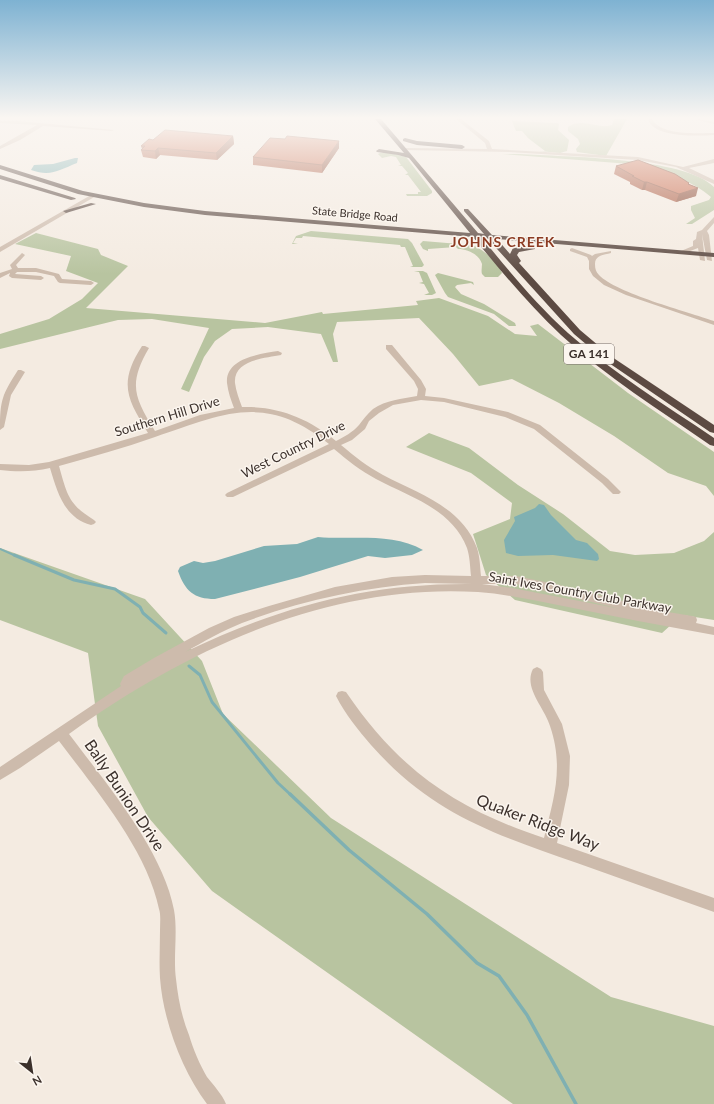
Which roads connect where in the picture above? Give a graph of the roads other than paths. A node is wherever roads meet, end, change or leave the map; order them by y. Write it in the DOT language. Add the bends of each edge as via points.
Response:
graph roads {
  1 [pos="11,171"];
  2 [pos="427,171"];
  3 [pos="429,171"];
  4 [pos="690,171"];
  5 [pos="696,171"];
  6 [pos="0,177"];
  7 [pos="712,180"];
  8 [pos="90,195"];
  9 [pos="60,196"];
  10 [pos="453,196"];
  11 [pos="80,201"];
  12 [pos="459,208"];
  13 [pos="65,210"];
  14 [pos="186,219"];
  15 [pos="714,219"];
  16 [pos="704,231"];
  17 [pos="436,232"];
  18 [pos="476,235"];
  19 [pos="486,239"];
  20 [pos="699,240"];
  21 [pos="0,244"];
  22 [pos="495,244"];
  23 [pos="532,247"];
  24 [pos="0,250"];
  25 [pos="572,250"];
  26 [pos="609,252"];
  27 [pos="683,252"];
  28 [pos="22,255"];
  29 [pos="709,256"];
  30 [pos="592,261"];
  31 [pos="514,264"];
  32 [pos="15,268"];
  33 [pos="0,276"];
  34 [pos="41,278"];
  35 [pos="90,283"];
  36 [pos="714,323"];
  37 [pos="389,347"];
  38 [pos="145,348"];
  39 [pos="278,354"];
  40 [pos="21,372"];
  41 [pos="421,398"];
  42 [pos="238,409"];
  43 [pos="0,427"];
  44 [pos="714,430"];
  45 [pos="152,435"];
  46 [pos="714,443"];
  47 [pos="334,445"];
  48 [pos="54,465"];
  49 [pos="0,467"];
  50 [pos="616,492"];
  51 [pos="230,495"];
  52 [pos="91,522"];
  53 [pos="477,584"];
  54 [pos="713,629"];
  55 [pos="537,672"];
  56 [pos="342,696"];
  57 [pos="61,734"];
  58 [pos="0,774"];
  59 [pos="549,847"];
  60 [pos="714,905"];
  61 [pos="218,1104"];
  1 -- 8 [label="highway, State Bridge Road"];
  2 -- 12 [label="highway, GA 141"];
  3 -- 10 [label="highway, GA 141"];
  4 -- 7 [label="street"];
  5 -- 7 [label="street"];
  6 -- 9 [label="highway"];
  8 -- 11 [label="street"];
  8 -- 17 [label="highway, State Bridge Road" via="205,213"];
  9 -- 11 [label="highway"];
  9 -- 13 [label="highway" via="66,201"];
  11 -- 13 [label="street"];
  11 -- 13 [label="highway" via="97,205"];
  12 -- 17 [label="highway" via="455,215 459,226"];
  12 -- 18 [label="highway, GA 141"];
  12 -- 19 [label="highway, GA 141"];
  13 -- 21 [label="street"];
  13 -- 24 [label="street"];
  14 -- 19 [label="highway, State Bridge Road"];
  15 -- 16 [label="street"];
  16 -- 20 [label="street" via="700,233"];
  16 -- 29 [label="street"];
  17 -- 18 [label="highway, State Bridge Road"];
  18 -- 19 [label="highway, GA 141"];
  19 -- 22 [label="highway, State Bridge Road"];
  19 -- 27 [label="highway, State Bridge Road"];
  19 -- 46 [label="highway, GA 141" via="546,315 582,348"];
  20 -- 27 [label="street" via="696,241 694,249"];
  20 -- 29 [label="street"];
  22 -- 23 [label="highway, State Bridge Road"];
  22 -- 31 [label="highway, GA 141"];
  23 -- 25 [label="highway, State Bridge Road"];
  23 -- 31 [label="highway" via="516,250 513,255 517,261"];
  25 -- 26 [label="highway, State Bridge Road"];
  25 -- 30 [label="street" via="586,254"];
  26 -- 29 [label="highway, State Bridge Road"];
  26 -- 30 [label="street" via="597,255"];
  27 -- 29 [label="highway, State Bridge Road"];
  28 -- 32 [label="street" via="13,265"];
  30 -- 36 [label="street" via="592,269 596,276 606,284"];
  31 -- 44 [label="highway, GA 141" via="577,332 609,359"];
  32 -- 33 [label="street"];
  32 -- 34 [label="street" via="11,278"];
  32 -- 35 [label="street" via="49,271 57,274 60,281"];
  37 -- 41 [label="street" via="417,380 422,389"];
  38 -- 45 [label="street" via="134,369 131,389 135,406"];
  39 -- 42 [label="street" via="250,359 234,370 231,381"];
  40 -- 43 [label="street" via="7,395"];
  41 -- 47 [label="street, West Country Drive" via="400,400 382,406 370,415 356,433"];
  41 -- 50 [label="street, West Country Drive" via="451,402 527,422 546,433"];
  42 -- 45 [label="street, Southern Hill Drive" via="205,415"];
  42 -- 47 [label="street, Southern Hill Drive" via="264,410 290,416 308,425"];
  45 -- 48 [label="street, Southern Hill Drive"];
  47 -- 51 [label="street, West Country Drive"];
  47 -- 53 [label="street, Southern Hill Drive" via="372,473 426,499 449,516 463,531 471,548"];
  48 -- 49 [label="street, Southern Hill Drive" via="32,468"];
  48 -- 52 [label="street" via="68,506"];
  53 -- 54 [label="street, Saint Ives Country Club Parkway" via="668,623"];
  53 -- 57 [label="street, Saint Ives Country Club Parkway" via="394,590 348,598 306,608 253,626 218,641 124,690"];
  55 -- 59 [label="street" via="538,690 556,724 564,756 563,785"];
  56 -- 59 [label="street, Quaker Ridge Way" via="378,745 398,766 422,785 448,803 477,818"];
  57 -- 58 [label="street, Saint Ives Country Club Parkway"];
  57 -- 61 [label="street, Bally Bunion Drive" via="111,800 149,859 159,882 167,910 168,979 172,1005 181,1037 201,1082"];
  59 -- 60 [label="street, Quaker Ridge Way"];
}
